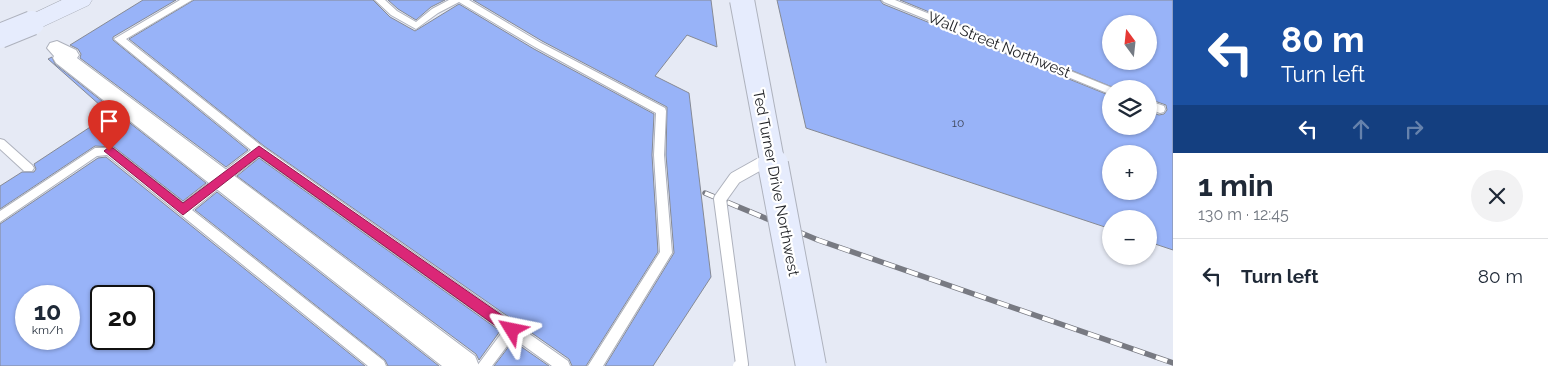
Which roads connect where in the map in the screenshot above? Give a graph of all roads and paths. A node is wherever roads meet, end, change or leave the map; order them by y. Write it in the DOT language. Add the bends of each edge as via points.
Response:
graph roads {
  1 [pos="82,0"];
  2 [pos="187,0"];
  3 [pos="380,0"];
  4 [pos="456,0"];
  5 [pos="462,0"];
  6 [pos="742,0"];
  7 [pos="887,0"];
  8 [pos="0,36"];
  9 [pos="57,48"];
  10 [pos="1102,86"];
  11 [pos="1157,108"];
  12 [pos="1160,109"];
  13 [pos="0,143"];
  14 [pos="259,150"];
  15 [pos="772,159"];
  16 [pos="28,168"];
  17 [pos="222,178"];
  18 [pos="183,210"];
  19 [pos="0,217"];
  20 [pos="512,330"];
  21 [pos="379,366"];
  22 [pos="465,366"];
  23 [pos="484,366"];
  24 [pos="563,366"];
  25 [pos="595,366"];
  26 [pos="739,366"];
  27 [pos="811,366"];
  1 -- 8 [label="street, bridge"];
  2 -- 14 [label="lane" via="119,39"];
  3 -- 4 [label="lane" via="416,26"];
  5 -- 25 [label="lane" via="661,111 659,156 666,253"];
  6 -- 15 [label="street, Ted Turner Drive Northwest, bridge"];
  7 -- 10 [label="lane, Wall Street Northwest"];
  9 -- 17 [label="street" via="69,55 63,58"];
  11 -- 12 [label="lane"];
  13 -- 16 [label="lane"];
  14 -- 17 [label="lane"];
  14 -- 20 [label="lane"];
  15 -- 26 [label="lane, bridge" via="727,183 720,199 742,364"];
  15 -- 27 [label="street, Ted Turner Drive Northwest, bridge"];
  17 -- 18 [label="lane"];
  17 -- 22 [label="street"];
  18 -- 19 [label="lane" via="109,151 95,152"];
  18 -- 21 [label="lane"];
  20 -- 23 [label="lane"];
  20 -- 24 [label="lane"];
}
